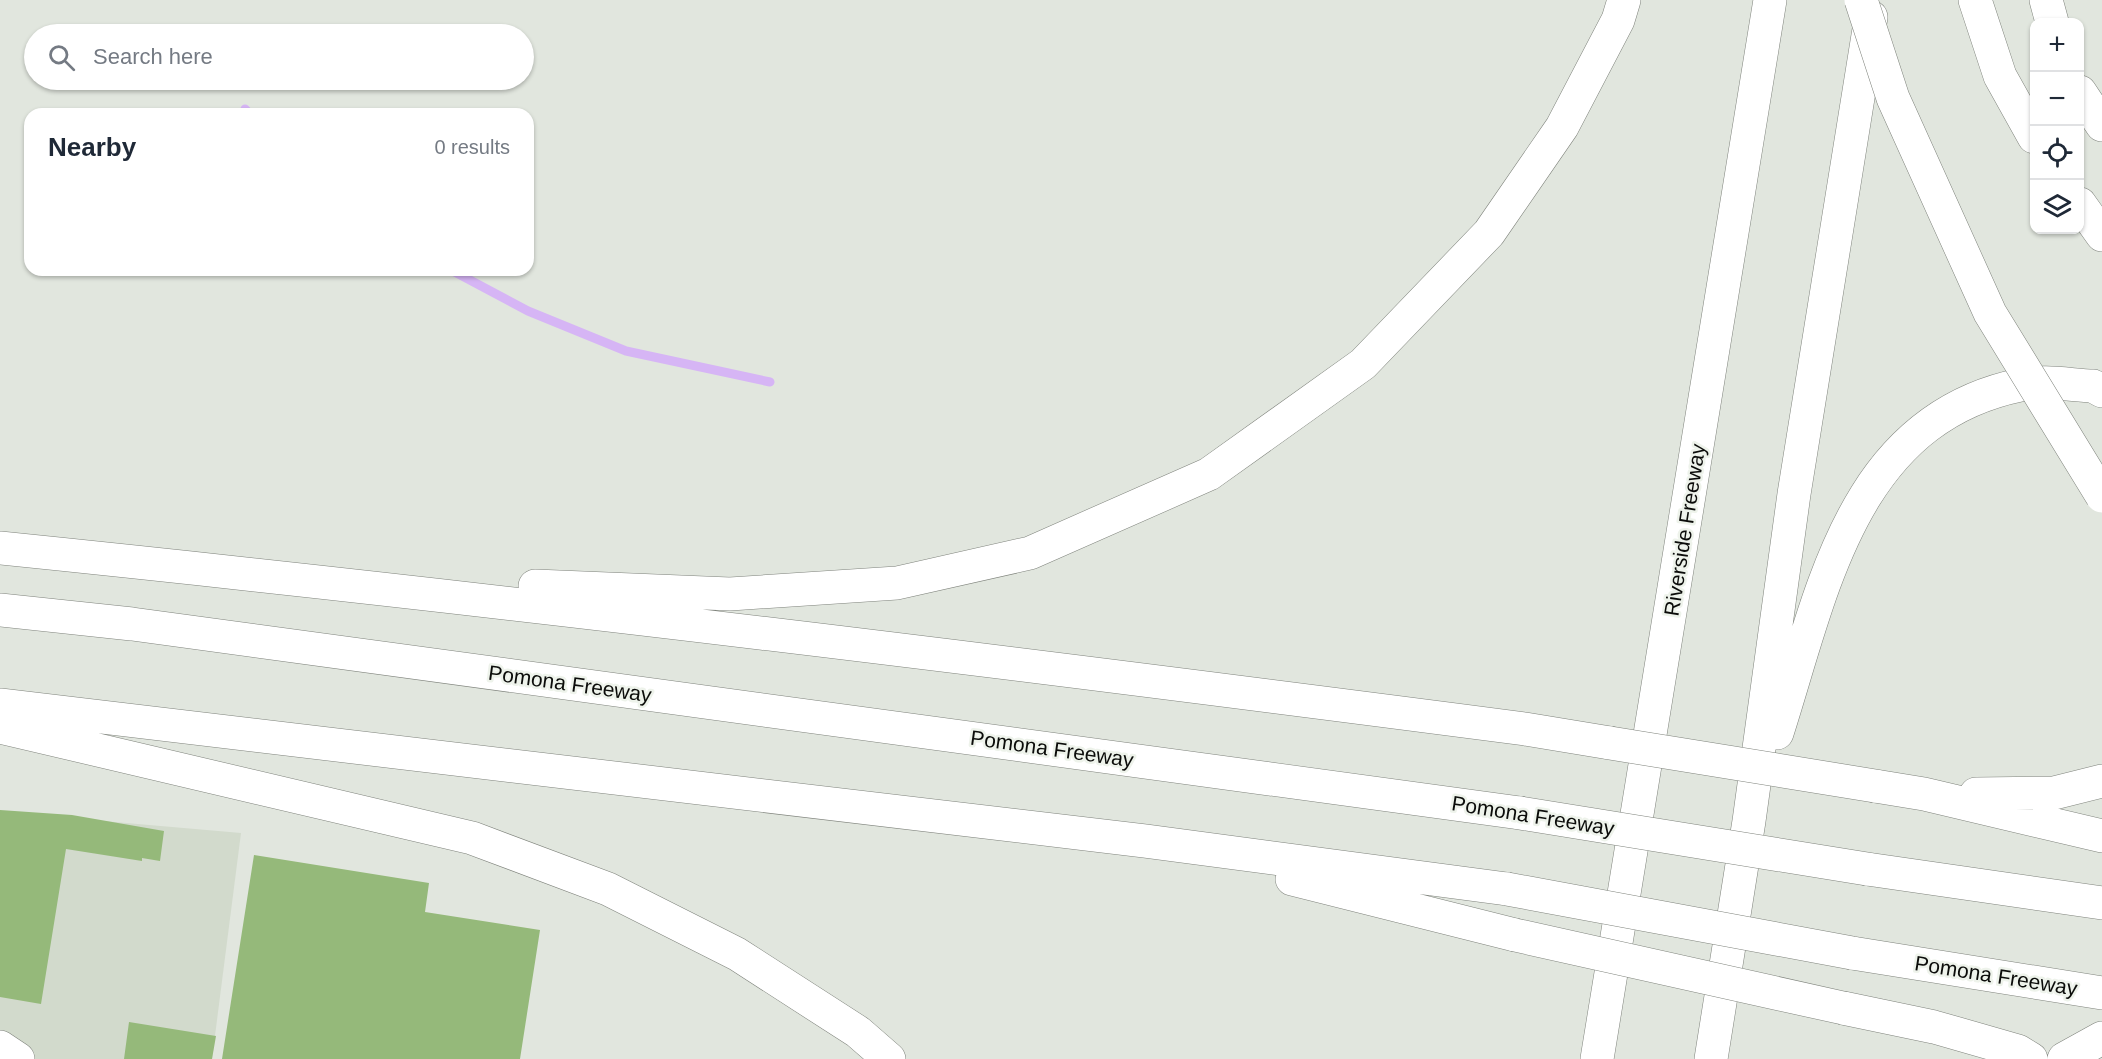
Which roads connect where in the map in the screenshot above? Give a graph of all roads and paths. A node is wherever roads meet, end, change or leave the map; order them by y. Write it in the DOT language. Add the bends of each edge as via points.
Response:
graph roads {
  1 [pos="1624,0"];
  2 [pos="1770,0"];
  3 [pos="1861,0"];
  4 [pos="1873,0"];
  5 [pos="1975,0"];
  6 [pos="2046,0"];
  7 [pos="2051,18"];
  8 [pos="2084,99"];
  9 [pos="2102,125"];
  10 [pos="2030,130"];
  11 [pos="2084,211"];
  12 [pos="2102,235"];
  13 [pos="2102,391"];
  14 [pos="2102,496"];
  15 [pos="0,548"];
  16 [pos="263,575"];
  17 [pos="0,610"];
  18 [pos="0,705"];
  19 [pos="0,727"];
  20 [pos="2102,781"];
  21 [pos="1924,795"];
  22 [pos="1749,821"];
  23 [pos="2102,836"];
  24 [pos="1145,842"];
  25 [pos="2102,903"];
  26 [pos="2102,993"];
  27 [pos="2102,1038"];
  28 [pos="0,1047"];
  29 [pos="1714,1053"];
  30 [pos="18,1059"];
  31 [pos="889,1059"];
  32 [pos="1597,1059"];
  33 [pos="2031,1059"];
  34 [pos="2064,1059"];
  1 -- 16 [label="main road" via="1618,20 1562,127 1490,233 1363,364 1209,474 1030,553 897,583 730,594"];
  2 -- 32 [label="main road, Riverside Freeway"];
  3 -- 14 [label="main road, bridge" via="1893,98 1990,313"];
  4 -- 22 [label="main road" via="1794,494"];
  5 -- 10 [label="main road" via="2000,76"];
  6 -- 7 [label="main road"];
  8 -- 9 [label="main road"];
  11 -- 12 [label="main road"];
  13 -- 22 [label="main road" via="2092,386 2021,384 1957,404 1910,437 1870,483 1845,532 1820,599"];
  15 -- 16 [label="main road"];
  16 -- 21 [label="main road, bridge" via="944,653 1525,729"];
  17 -- 25 [label="main road, Pomona Freeway, bridge" via="132,624 1520,813"];
  18 -- 24 [label="main road, Pomona Freeway"];
  19 -- 31 [label="main road" via="472,838 608,889 737,954 858,1032"];
  20 -- 21 [label="main road" via="2054,792"];
  21 -- 23 [label="main road"];
  22 -- 29 [label="main road"];
  24 -- 26 [label="main road, Pomona Freeway, bridge" via="1507,889 1852,953"];
  24 -- 33 [label="main road, bridge" via="1515,936 1934,1027 2018,1051"];
  27 -- 34 [label="main road"];
  28 -- 30 [label="main road"];
}
